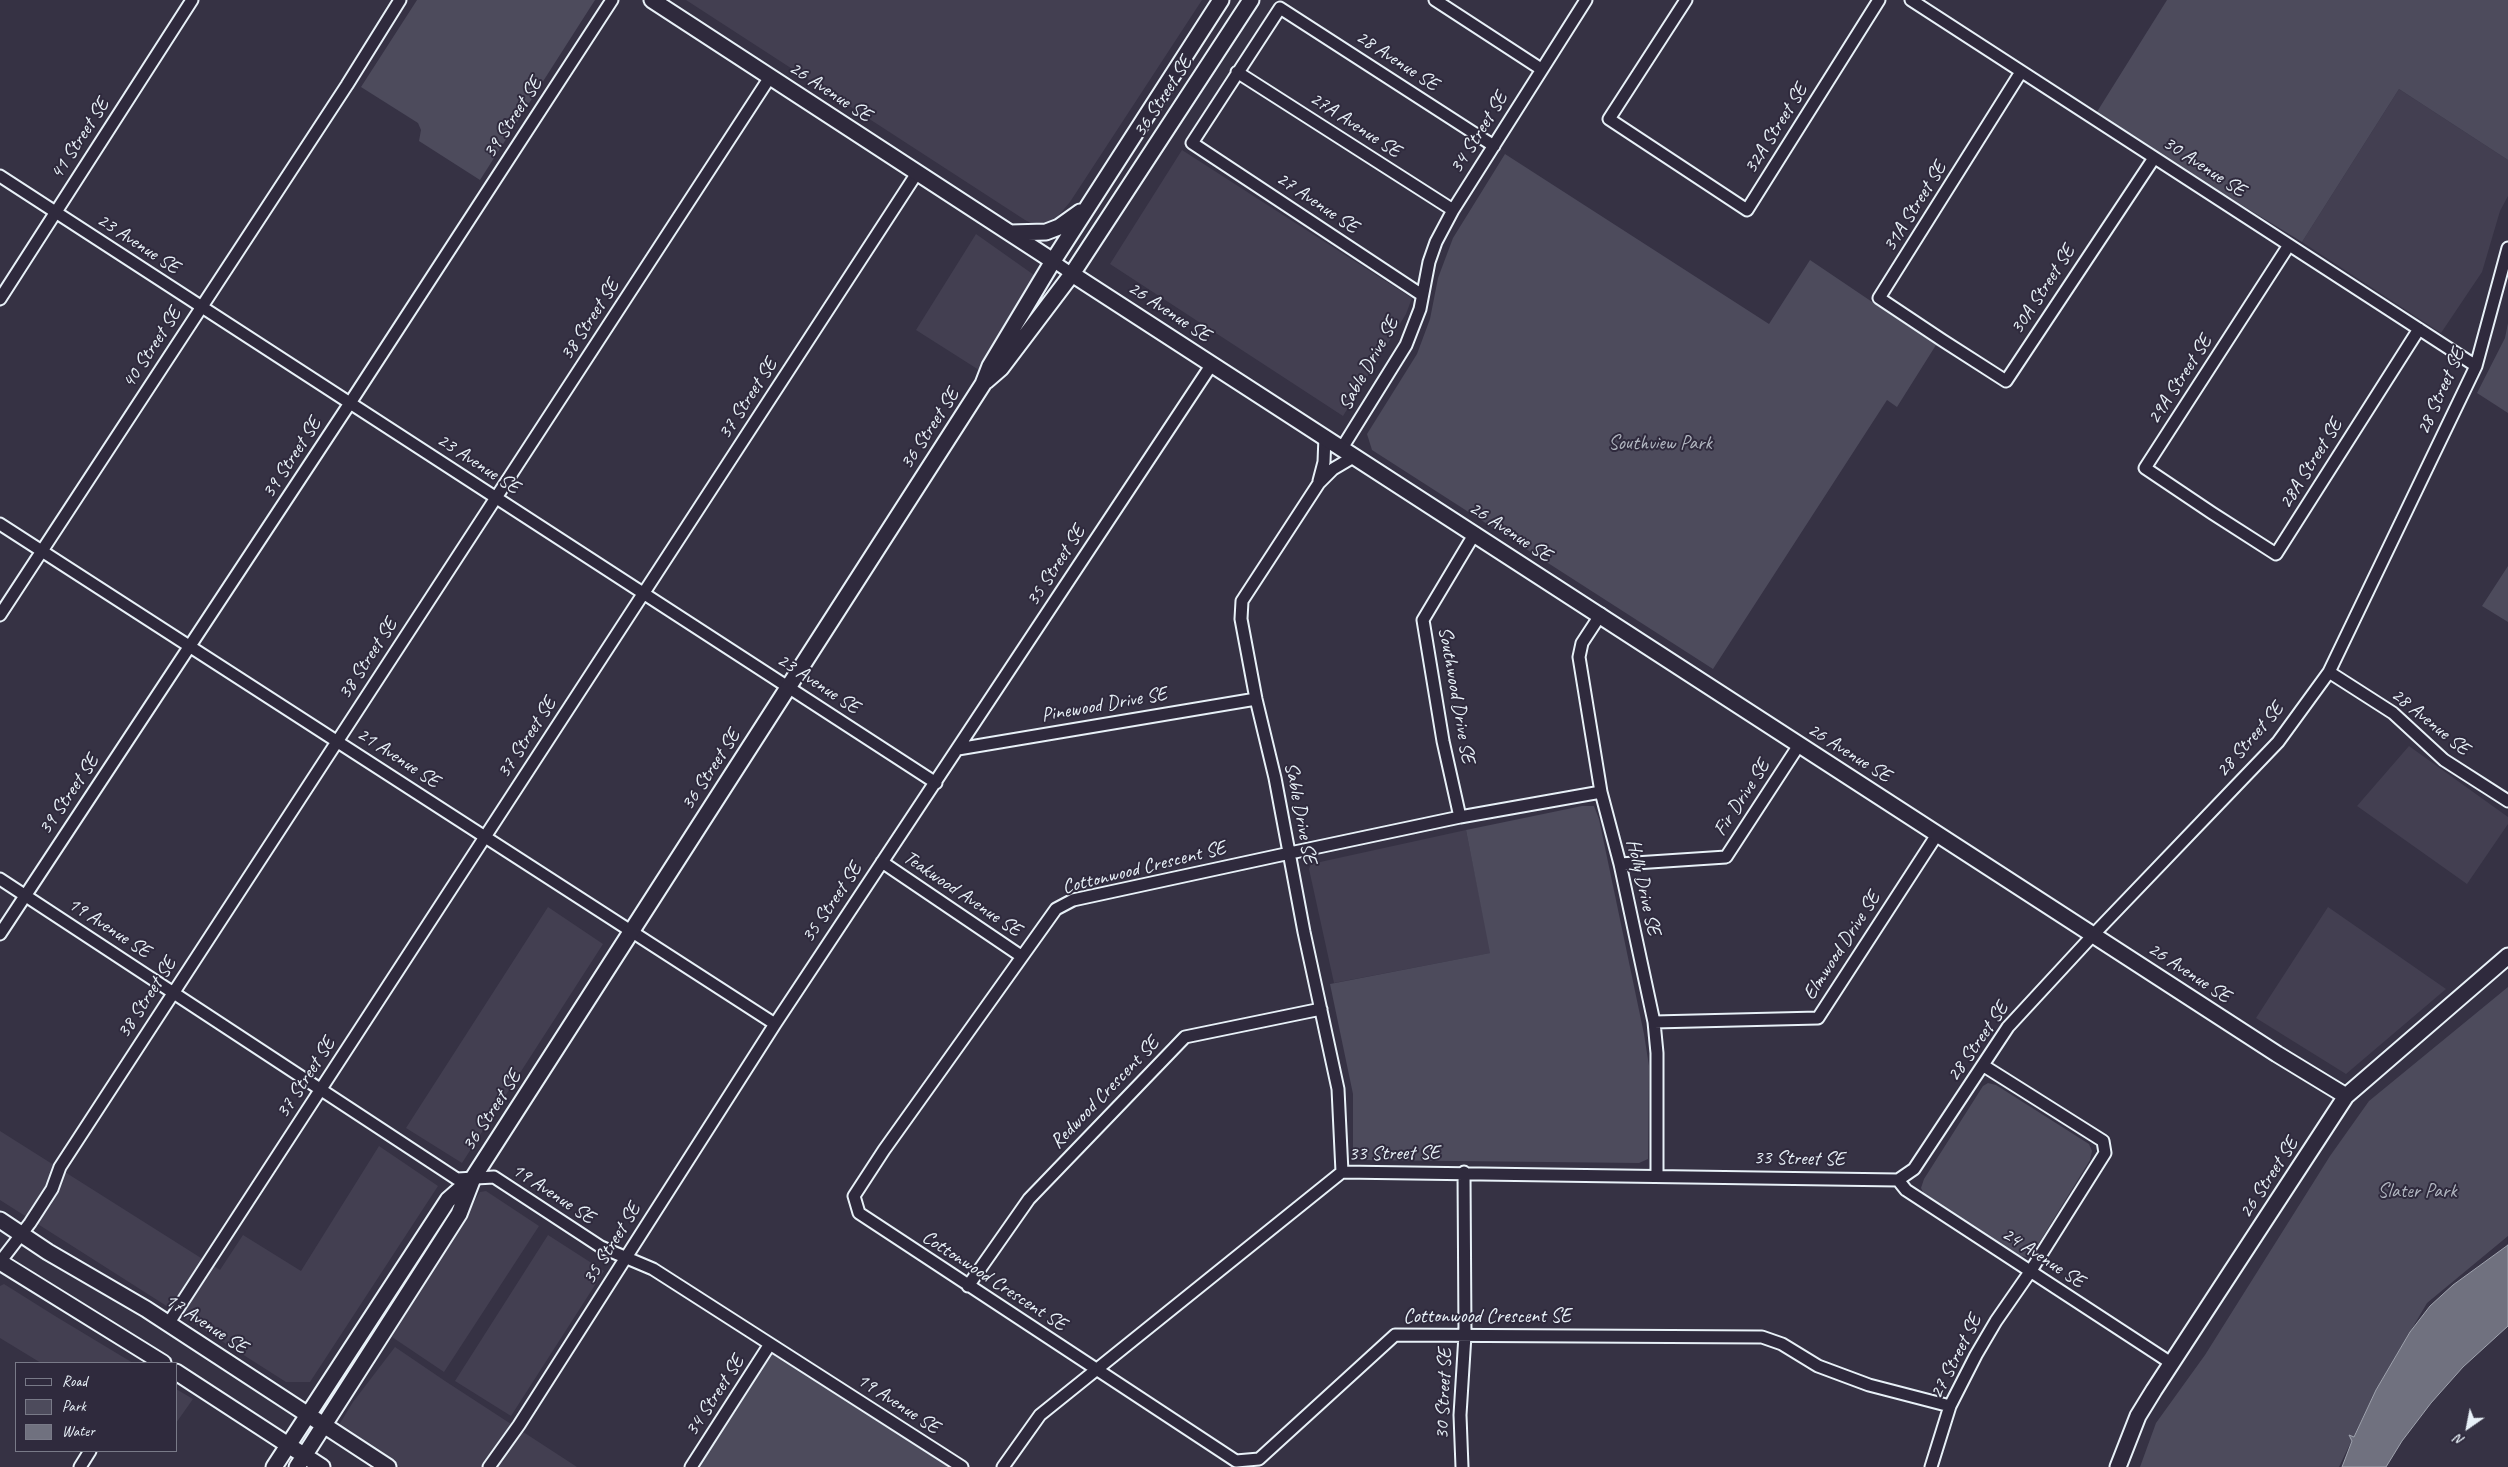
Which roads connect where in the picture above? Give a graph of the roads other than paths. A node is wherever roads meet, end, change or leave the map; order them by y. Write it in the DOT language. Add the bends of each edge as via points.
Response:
graph roads {
  1 [pos="192,0"];
  2 [pos="400,0"];
  3 [pos="612,0"];
  4 [pos="652,0"];
  5 [pos="1220,0"];
  6 [pos="1251,0"];
  7 [pos="1435,0"];
  8 [pos="1586,0"];
  9 [pos="1686,0"];
  10 [pos="1879,0"];
  11 [pos="1911,0"];
  12 [pos="1541,69"];
  13 [pos="1237,72"];
  14 [pos="2021,72"];
  15 [pos="770,77"];
  16 [pos="1494,146"];
  17 [pos="2154,158"];
  18 [pos="917,173"];
  19 [pos="0,176"];
  20 [pos="1088,206"];
  21 [pos="1452,210"];
  22 [pos="56,212"];
  23 [pos="1009,233"];
  24 [pos="2289,245"];
  25 [pos="2508,248"];
  26 [pos="1053,261"];
  27 [pos="1072,274"];
  28 [pos="1422,295"];
  29 [pos="0,299"];
  30 [pos="202,307"];
  31 [pos="2419,329"];
  32 [pos="1942,340"];
  33 [pos="1212,364"];
  34 [pos="2476,366"];
  35 [pos="983,384"];
  36 [pos="350,403"];
  37 [pos="1324,436"];
  38 [pos="1348,452"];
  39 [pos="1318,483"];
  40 [pos="496,498"];
  41 [pos="2212,513"];
  42 [pos="0,524"];
  43 [pos="1475,533"];
  44 [pos="43,551"];
  45 [pos="644,594"];
  46 [pos="1600,614"];
  47 [pos="0,616"];
  48 [pos="190,646"];
  49 [pos="2329,672"];
  50 [pos="788,687"];
  51 [pos="1256,699"];
  52 [pos="337,741"];
  53 [pos="1799,745"];
  54 [pos="958,749"];
  55 [pos="936,783"];
  56 [pos="1601,792"];
  57 [pos="2508,801"];
  58 [pos="1460,817"];
  59 [pos="1938,833"];
  60 [pos="485,837"];
  61 [pos="1290,853"];
  62 [pos="882,862"];
  63 [pos="1620,864"];
  64 [pos="0,879"];
  65 [pos="24,895"];
  66 [pos="631,931"];
  67 [pos="0,934"];
  68 [pos="2093,935"];
  69 [pos="1022,956"];
  70 [pos="2508,956"];
  71 [pos="173,993"];
  72 [pos="1322,1009"];
  73 [pos="1654,1022"];
  74 [pos="775,1024"];
  75 [pos="1984,1066"];
  76 [pos="321,1090"];
  77 [pos="2346,1096"];
  78 [pos="1342,1172"];
  79 [pos="1464,1172"];
  80 [pos="1657,1176"];
  81 [pos="473,1178"];
  82 [pos="1898,1180"];
  83 [pos="0,1220"];
  84 [pos="22,1234"];
  85 [pos="626,1257"];
  86 [pos="0,1262"];
  87 [pos="2030,1272"];
  88 [pos="968,1286"];
  89 [pos="168,1324"];
  90 [pos="1465,1335"];
  91 [pos="770,1344"];
  92 [pos="161,1362"];
  93 [pos="2171,1363"];
  94 [pos="1095,1370"];
  95 [pos="178,1373"];
  96 [pos="1950,1406"];
  97 [pos="308,1415"];
  98 [pos="324,1426"];
  99 [pos="288,1445"];
  100 [pos="89,1452"];
  101 [pos="301,1461"];
  102 [pos="80,1467"];
  103 [pos="274,1467"];
  104 [pos="322,1467"];
  105 [pos="388,1467"];
  106 [pos="489,1467"];
  107 [pos="691,1467"];
  108 [pos="962,1467"];
  109 [pos="1004,1467"];
  110 [pos="1462,1467"];
  111 [pos="1931,1467"];
  112 [pos="2118,1467"];
  1 -- 22 [label="street, 41 Street SE"];
  2 -- 30 [label="street, 40 Street SE"];
  3 -- 36 [label="street, 39 Street SE"];
  4 -- 15 [label="main road, 26 Avenue SE"];
  5 -- 20 [label="main road, 36 Street SE"];
  6 -- 27 [label="main road, 36 Street SE"];
  7 -- 12 [label="street"];
  8 -- 12 [label="street, 34 Street SE"];
  9 -- 10 [label="street, 32A Street SE" via="1609,119 1748,210"];
  11 -- 14 [label="street, 30 Avenue SE"];
  12 -- 16 [label="street, 34 Street SE"];
  13 -- 16 [label="street, 28 Avenue SE" via="1280,8"];
  13 -- 21 [label="street, 27A Avenue SE"];
  13 -- 28 [label="street, 27 Avenue SE" via="1192,143"];
  14 -- 17 [label="street, 30 Avenue SE"];
  14 -- 32 [label="street, 31A Street SE" via="1880,298"];
  15 -- 18 [label="main road, 26 Avenue SE"];
  15 -- 40 [label="street, 38 Street SE"];
  16 -- 21 [label="street, 34 Street SE"];
  17 -- 24 [label="street, 30 Avenue SE"];
  17 -- 32 [label="street, 30A Street SE" via="2006,381"];
  18 -- 23 [label="main road, 26 Avenue SE"];
  18 -- 45 [label="street, 37 Street SE"];
  19 -- 22 [label="street, 23 Avenue SE"];
  20 -- 23 [label="main road" via="1059,227 1046,232"];
  20 -- 26 [label="main road, 36 Street SE"];
  21 -- 28 [label="street, 34 Street SE" via="1429,262"];
  22 -- 29 [label="street, 41 Street SE"];
  22 -- 30 [label="street, 23 Avenue SE"];
  23 -- 26 [label="main road, 26 Avenue SE"];
  24 -- 31 [label="street, 30 Avenue SE"];
  24 -- 41 [label="street, 29A Street SE" via="2145,468"];
  25 -- 34 [label="street, 28 Street SE"];
  26 -- 27 [label="street, 26 Avenue SE"];
  26 -- 35 [label="main road, 36 Street SE" via="990,366"];
  27 -- 33 [label="main road, 26 Avenue SE"];
  27 -- 35 [label="main road, 36 Street SE" via="1002,368"];
  28 -- 38 [label="street, Sable Drive SE" via="1406,345"];
  30 -- 36 [label="street, 23 Avenue SE"];
  30 -- 44 [label="street, 40 Street SE"];
  31 -- 34 [label="street, 30 Avenue SE"];
  31 -- 41 [label="street, 28A Street SE" via="2276,554"];
  33 -- 37 [label="main road, 26 Avenue SE"];
  33 -- 54 [label="street, 35 Street SE"];
  34 -- 49 [label="street, 28 Street SE"];
  35 -- 50 [label="main road, 36 Street SE"];
  36 -- 40 [label="street, 23 Avenue SE"];
  36 -- 48 [label="street, 39 Street SE"];
  37 -- 38 [label="main road, 26 Avenue SE"];
  37 -- 39 [label="street, Sable Drive SE" via="1324,462"];
  38 -- 39 [label="street, Sable Drive SE"];
  38 -- 43 [label="main road, 26 Avenue SE"];
  39 -- 51 [label="street, Sable Drive SE" via="1242,601 1242,619"];
  40 -- 45 [label="street, 23 Avenue SE"];
  40 -- 52 [label="street, 38 Street SE"];
  42 -- 44 [label="street, 21 Avenue SE"];
  43 -- 46 [label="main road, 26 Avenue SE"];
  43 -- 58 [label="street, Southwood Drive SE" via="1423,620 1443,741"];
  44 -- 47 [label="street, 40 Street SE"];
  44 -- 48 [label="street, 21 Avenue SE"];
  45 -- 50 [label="street, 23 Avenue SE"];
  45 -- 60 [label="street, 37 Street SE"];
  46 -- 53 [label="main road, 26 Avenue SE"];
  46 -- 56 [label="street, Holly Drive SE" via="1582,643 1579,657"];
  48 -- 52 [label="street, 21 Avenue SE"];
  48 -- 65 [label="street, 39 Street SE"];
  49 -- 57 [label="street, 28 Avenue SE" via="2393,713 2444,760"];
  49 -- 68 [label="street, 28 Street SE" via="2278,742"];
  50 -- 55 [label="street, 23 Avenue SE"];
  50 -- 66 [label="main road, 36 Street SE"];
  51 -- 54 [label="street, Pinewood Drive SE"];
  51 -- 61 [label="street, Sable Drive SE"];
  52 -- 60 [label="street, 21 Avenue SE"];
  52 -- 71 [label="street, 38 Street SE"];
  53 -- 59 [label="main road, 26 Avenue SE"];
  53 -- 63 [label="street, Fir Drive SE" via="1726,858"];
  54 -- 55 [label="street, 35 Street SE"];
  55 -- 62 [label="street, 35 Street SE"];
  56 -- 58 [label="street, Cottonwood Crescent SE"];
  56 -- 63 [label="street, Holly Drive SE"];
  58 -- 61 [label="street, Cottonwood Crescent SE"];
  59 -- 68 [label="main road, 26 Avenue SE"];
  59 -- 73 [label="street, Elmwood Drive SE" via="1818,1018"];
  60 -- 66 [label="street, 21 Avenue SE"];
  60 -- 76 [label="street, 37 Street SE"];
  61 -- 69 [label="street, Cottonwood Crescent SE" via="1073,900 1056,909"];
  61 -- 72 [label="street, Sable Drive SE"];
  62 -- 69 [label="street, Teakwood Avenue SE"];
  62 -- 74 [label="street, 35 Street SE"];
  63 -- 73 [label="street, Holly Drive SE"];
  64 -- 65 [label="street, 19 Avenue SE"];
  65 -- 67 [label="street, 39 Street SE"];
  65 -- 71 [label="street, 19 Avenue SE"];
  66 -- 74 [label="street, 21 Avenue SE"];
  66 -- 81 [label="main road, 36 Street SE"];
  68 -- 75 [label="street, 28 Street SE" via="2008,1027"];
  68 -- 77 [label="main road, 26 Avenue SE"];
  69 -- 88 [label="street, Cottonwood Crescent SE" via="854,1196 859,1213"];
  70 -- 77 [label="main road, 26 Street SE"];
  71 -- 76 [label="street, 19 Avenue SE"];
  71 -- 84 [label="street, 38 Street SE" via="60,1167 52,1190"];
  72 -- 78 [label="street, Sable Drive SE" via="1338,1089"];
  72 -- 88 [label="street, Redwood Crescent SE" via="1185,1037 1029,1199"];
  73 -- 80 [label="street, Holly Drive SE"];
  74 -- 85 [label="street, 35 Street SE"];
  75 -- 82 [label="street, 28 Street SE" via="1914,1170"];
  75 -- 87 [label="street, 27 Street SE" via="2103,1141 2105,1153"];
  76 -- 81 [label="street, 19 Avenue SE" via="457,1179"];
  76 -- 89 [label="street, 37 Street SE"];
  77 -- 93 [label="main road, 26 Street SE"];
  78 -- 79 [label="street, 33 Street SE"];
  78 -- 94 [label="street, 33 Street SE"];
  79 -- 80 [label="street, 33 Street SE"];
  79 -- 90 [label="street, 30 Street SE"];
  80 -- 82 [label="street, 33 Street SE"];
  81 -- 85 [label="street, 19 Avenue SE" via="494,1177 601,1247"];
  81 -- 97 [label="main road, 36 Street SE" via="448,1200"];
  81 -- 98 [label="main road, 36 Street SE" via="459,1214"];
  82 -- 87 [label="street, 24 Avenue SE" via="1906,1190"];
  83 -- 84 [label="main road, 17 Avenue SE"];
  84 -- 86 [label="street, 38 Street SE"];
  84 -- 89 [label="main road, 17 Avenue SE"];
  85 -- 91 [label="street, 19 Avenue SE" via="653,1269"];
  85 -- 106 [label="street, 35 Street SE"];
  86 -- 92 [label="main road"];
  87 -- 93 [label="street, 24 Avenue SE"];
  87 -- 96 [label="street, 27 Street SE" via="1996,1321"];
  88 -- 94 [label="street, Cottonwood Crescent SE"];
  89 -- 97 [label="main road, 17 Avenue SE"];
  90 -- 94 [label="street, Cottonwood Crescent SE" via="1395,1335 1259,1459 1236,1461"];
  90 -- 96 [label="street, Cottonwood Crescent SE" via="1762,1337 1782,1344 1818,1366 1870,1385"];
  90 -- 110 [label="street, 30 Street SE" via="1460,1415"];
  91 -- 107 [label="street, 34 Street SE"];
  91 -- 108 [label="street, 19 Avenue SE"];
  93 -- 112 [label="main road, 26 Street SE" via="2138,1416"];
  94 -- 109 [label="street, 33 Street SE" via="1040,1415"];
  95 -- 99 [label="main road"];
  96 -- 111 [label="street, 27 Street SE"];
  97 -- 98 [label="main road, 17 Avenue SE"];
  97 -- 99 [label="main road, 36 Street SE"];
  98 -- 101 [label="main road, 36 Street SE"];
  98 -- 105 [label="main road, 17 Avenue SE"];
  99 -- 101 [label="main road"];
  99 -- 103 [label="main road, 36 Street SE"];
  100 -- 102 [label="street"];
  101 -- 104 [label="main road"];
}
